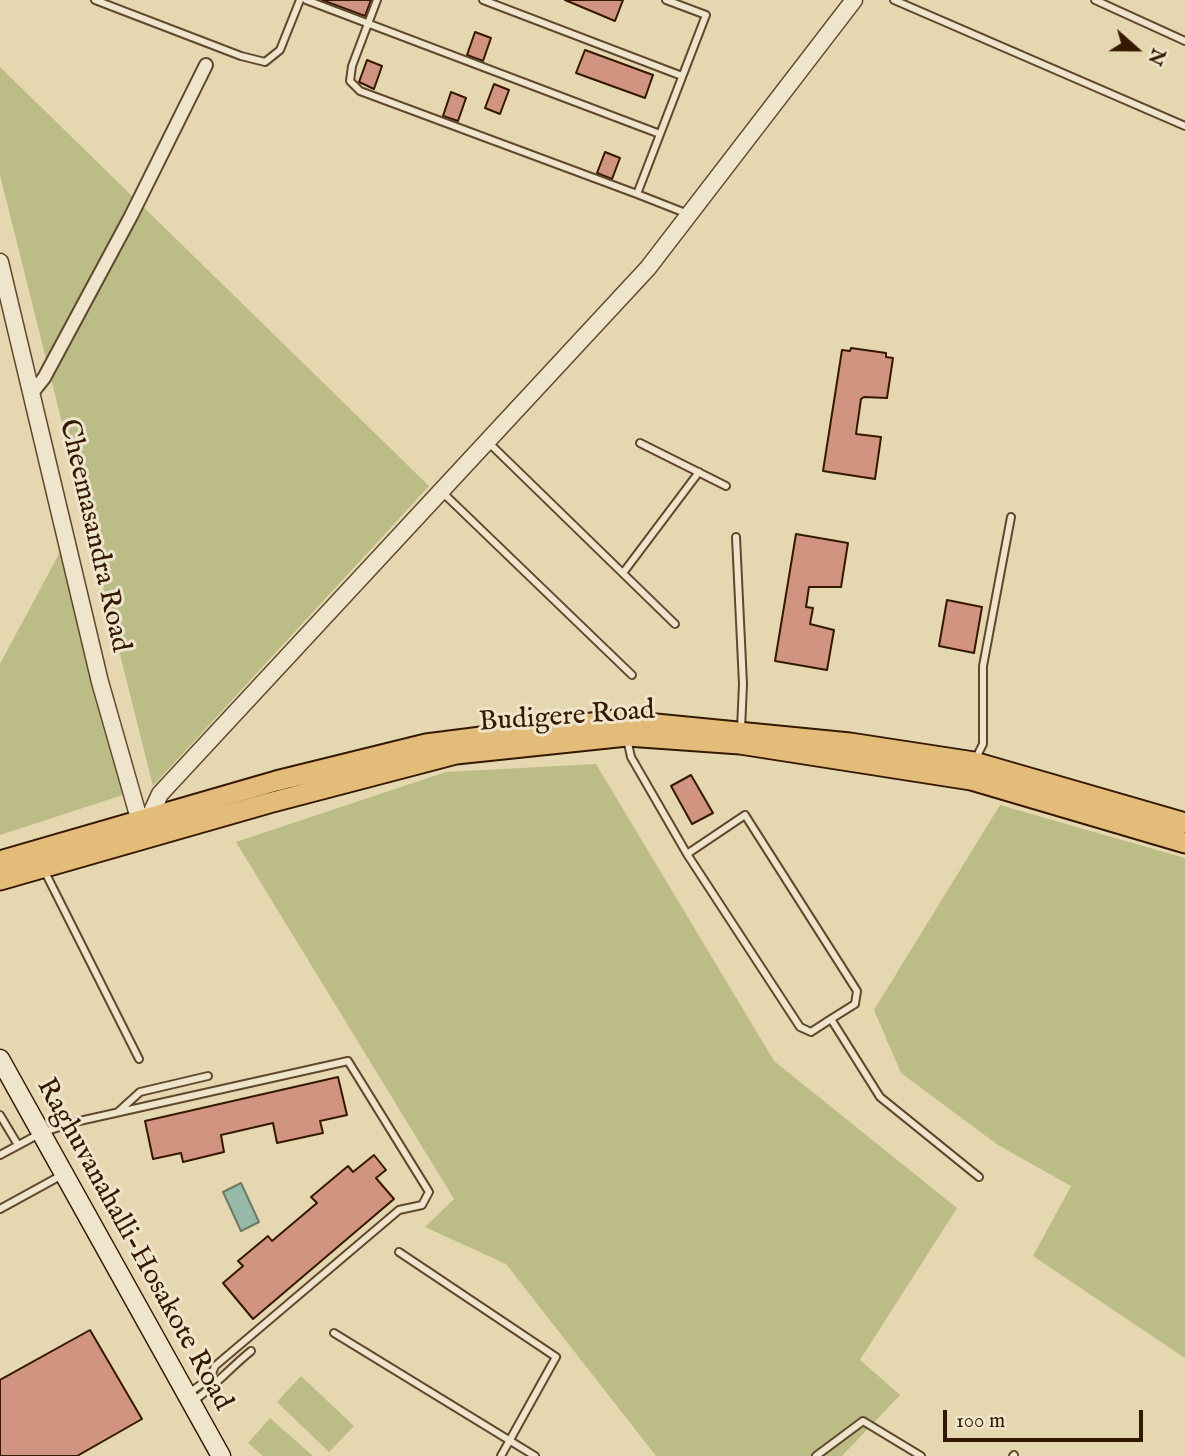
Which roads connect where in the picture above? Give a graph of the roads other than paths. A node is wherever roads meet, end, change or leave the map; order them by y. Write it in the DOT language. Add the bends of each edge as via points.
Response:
graph roads {
  1 [pos="95,0"];
  2 [pos="300,0"];
  3 [pos="306,0"];
  4 [pos="377,0"];
  5 [pos="483,0"];
  6 [pos="666,0"];
  7 [pos="854,0"];
  8 [pos="894,0"];
  9 [pos="1095,0"];
  10 [pos="368,24"];
  11 [pos="1185,41"];
  12 [pos="206,65"];
  13 [pos="682,76"];
  14 [pos="1185,126"];
  15 [pos="660,134"];
  16 [pos="637,194"];
  17 [pos="691,215"];
  18 [pos="0,262"];
  19 [pos="32,393"];
  20 [pos="486,440"];
  21 [pos="640,443"];
  22 [pos="699,472"];
  23 [pos="726,486"];
  24 [pos="439,490"];
  25 [pos="1011,517"];
  26 [pos="736,537"];
  27 [pos="623,573"];
  28 [pos="675,624"];
  29 [pos="632,675"];
  30 [pos="741,731"];
  31 [pos="627,736"];
  32 [pos="974,762"];
  33 [pos="1185,823"];
  34 [pos="148,825"];
  35 [pos="1185,843"];
  36 [pos="687,854"];
  37 [pos="0,861"];
  38 [pos="43,869"];
  39 [pos="0,880"];
  40 [pos="831,1019"];
  41 [pos="0,1059"];
  42 [pos="139,1059"];
  43 [pos="208,1076"];
  44 [pos="116,1113"];
  45 [pos="0,1115"];
  46 [pos="41,1133"];
  47 [pos="18,1145"];
  48 [pos="0,1155"];
  49 [pos="64,1174"];
  50 [pos="979,1177"];
  51 [pos="0,1209"];
  52 [pos="399,1252"];
  53 [pos="334,1333"];
  54 [pos="251,1350"];
  55 [pos="189,1399"];
  56 [pos="509,1440"];
  57 [pos="221,1456"];
  58 [pos="500,1456"];
  59 [pos="535,1456"];
  60 [pos="816,1456"];
  61 [pos="921,1456"];
  1 -- 2 [label="lane" via="265,62 280,50"];
  3 -- 10 [label="lane"];
  4 -- 10 [label="lane"];
  5 -- 13 [label="lane"];
  6 -- 13 [label="lane" via="706,15"];
  7 -- 17 [label="street"];
  8 -- 14 [label="lane"];
  9 -- 11 [label="lane"];
  10 -- 15 [label="lane"];
  10 -- 16 [label="lane" via="350,82 360,91"];
  12 -- 19 [label="street" via="131,216"];
  13 -- 15 [label="lane"];
  15 -- 16 [label="lane"];
  16 -- 17 [label="lane"];
  17 -- 20 [label="street" via="588,335"];
  18 -- 19 [label="street, Cheemasandra Road"];
  19 -- 34 [label="street, Cheemasandra Road" via="100,682"];
  20 -- 24 [label="street"];
  20 -- 27 [label="lane"];
  21 -- 22 [label="lane"];
  22 -- 23 [label="lane"];
  22 -- 27 [label="lane"];
  24 -- 29 [label="lane"];
  24 -- 34 [label="street" via="159,794"];
  25 -- 32 [label="lane" via="983,666 984,744"];
  26 -- 30 [label="lane"];
  27 -- 28 [label="lane"];
  30 -- 32 [label="main road, Budigere Road"];
  30 -- 34 [label="main road, Budigere Road" via="615,720 461,737 276,781"];
  31 -- 34 [label="main road, Budigere Road" via="456,754"];
  31 -- 35 [label="main road, Budigere Road" via="740,744 971,780"];
  31 -- 36 [label="lane" via="631,757"];
  32 -- 33 [label="main road, Budigere Road"];
  34 -- 37 [label="main road, Budigere Road"];
  34 -- 38 [label="main road, Budigere Road"];
  36 -- 40 [label="lane" via="800,1027 811,1032"];
  36 -- 40 [label="lane" via="745,815 857,991 855,1004"];
  38 -- 39 [label="main road, Budigere Road"];
  38 -- 42 [label="lane"];
  40 -- 50 [label="lane" via="880,1097"];
  41 -- 46 [label="main road, Raghuvanahalli-Hosakote Road"];
  43 -- 44 [label="lane" via="140,1092"];
  44 -- 46 [label="lane"];
  44 -- 55 [label="lane" via="348,1061 429,1192 422,1205 399,1210 215,1366"];
  45 -- 47 [label="lane"];
  46 -- 47 [label="lane"];
  46 -- 49 [label="main road, Raghuvanahalli-Hosakote Road"];
  47 -- 48 [label="lane"];
  49 -- 51 [label="lane"];
  49 -- 55 [label="main road, Raghuvanahalli-Hosakote Road"];
  52 -- 56 [label="lane" via="556,1357"];
  53 -- 56 [label="lane"];
  54 -- 55 [label="lane" via="214,1386"];
  55 -- 57 [label="main road, Raghuvanahalli-Hosakote Road"];
  56 -- 58 [label="lane"];
  56 -- 59 [label="lane"];
  60 -- 61 [label="lane" via="863,1421"];
}
